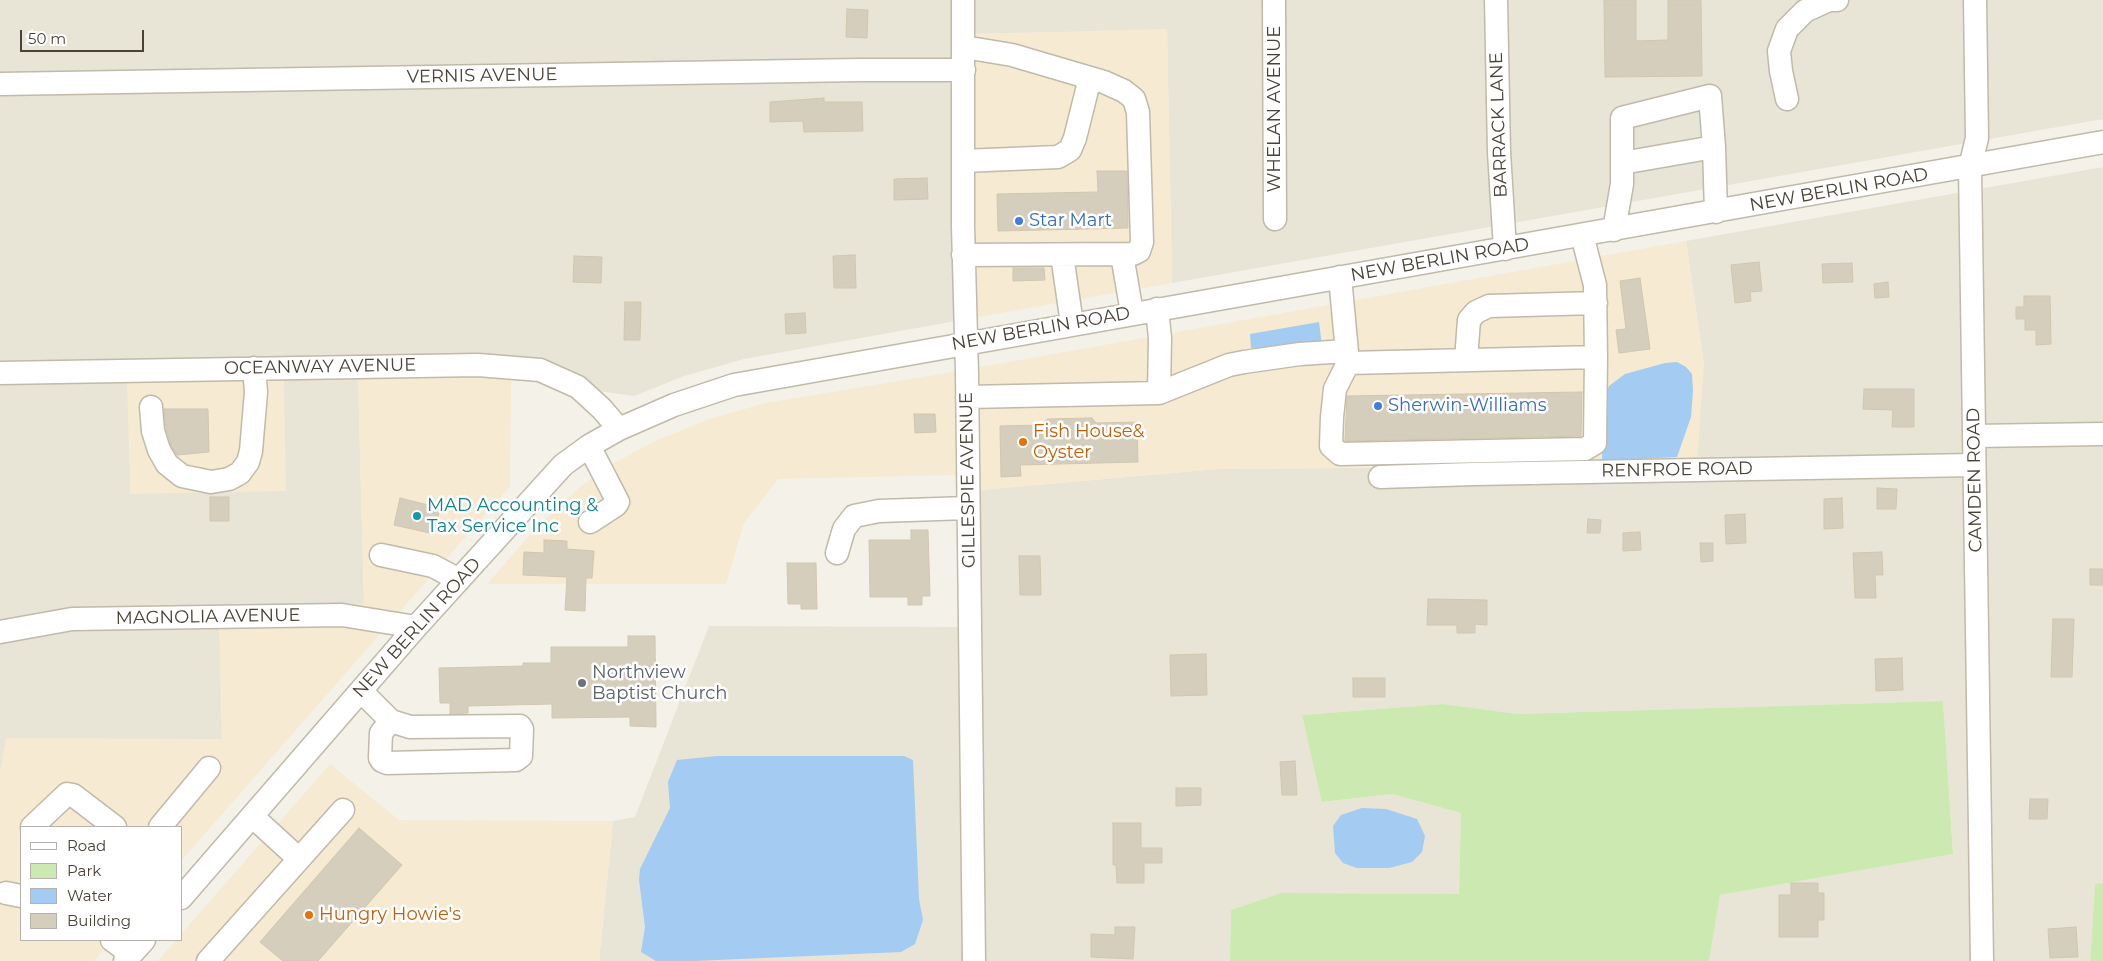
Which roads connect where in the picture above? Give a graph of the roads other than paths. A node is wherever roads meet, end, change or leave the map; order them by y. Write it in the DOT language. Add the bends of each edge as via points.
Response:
graph roads {
  1 [pos="963,0"];
  2 [pos="1274,0"];
  3 [pos="1496,0"];
  4 [pos="1837,0"];
  5 [pos="1975,0"];
  6 [pos="964,48"];
  7 [pos="964,70"];
  8 [pos="1090,78"];
  9 [pos="0,84"];
  10 [pos="1787,99"];
  11 [pos="2103,142"];
  12 [pos="1714,147"];
  13 [pos="963,161"];
  14 [pos="1622,163"];
  15 [pos="1970,167"];
  16 [pos="1716,212"];
  17 [pos="1275,219"];
  18 [pos="1614,230"];
  19 [pos="1582,236"];
  20 [pos="1505,249"];
  21 [pos="963,255"];
  22 [pos="1062,255"];
  23 [pos="1122,255"];
  24 [pos="1340,277"];
  25 [pos="1596,302"];
  26 [pos="1157,308"];
  27 [pos="1132,313"];
  28 [pos="1072,324"];
  29 [pos="967,342"];
  30 [pos="1347,357"];
  31 [pos="1596,357"];
  32 [pos="1466,360"];
  33 [pos="254,368"];
  34 [pos="0,373"];
  35 [pos="1159,393"];
  36 [pos="967,398"];
  37 [pos="151,407"];
  38 [pos="619,430"];
  39 [pos="2103,434"];
  40 [pos="1974,436"];
  41 [pos="589,446"];
  42 [pos="1974,464"];
  43 [pos="1380,477"];
  44 [pos="968,508"];
  45 [pos="590,522"];
  46 [pos="837,553"];
  47 [pos="381,554"];
  48 [pos="459,580"];
  49 [pos="416,626"];
  50 [pos="0,632"];
  51 [pos="361,691"];
  52 [pos="391,721"];
  53 [pos="209,768"];
  54 [pos="343,810"];
  55 [pos="252,816"];
  56 [pos="33,826"];
  57 [pos="115,826"];
  58 [pos="161,826"];
  59 [pos="299,859"];
  60 [pos="182,897"];
  61 [pos="114,941"];
  62 [pos="134,952"];
  63 [pos="208,961"];
  64 [pos="974,961"];
  65 [pos="1982,961"];
  1 -- 6 [label="street, GILLESPIE AVENUE"];
  2 -- 17 [label="street, WHELAN AVENUE"];
  3 -- 20 [label="street, BARRACK LANE"];
  4 -- 10 [label="street" via="1829,0 1805,11 1787,29 1779,51"];
  5 -- 15 [label="street, CAMDEN ROAD" via="1977,138"];
  6 -- 7 [label="street, GILLESPIE AVENUE"];
  6 -- 8 [label="street" via="1012,55"];
  7 -- 9 [label="street, VERNIS AVENUE"];
  7 -- 13 [label="street, GILLESPIE AVENUE"];
  8 -- 13 [label="street" via="1070,150 1058,157"];
  8 -- 23 [label="street" via="1124,91 1134,99 1138,112 1142,242 1133,254"];
  11 -- 15 [label="street, NEW BERLIN ROAD"];
  12 -- 14 [label="street"];
  12 -- 14 [label="street" via="1710,96 1622,118"];
  12 -- 16 [label="street"];
  13 -- 21 [label="street, GILLESPIE AVENUE"];
  14 -- 18 [label="street"];
  15 -- 16 [label="street, NEW BERLIN ROAD"];
  15 -- 40 [label="street, CAMDEN ROAD"];
  16 -- 18 [label="street, NEW BERLIN ROAD"];
  18 -- 19 [label="street, NEW BERLIN ROAD"];
  19 -- 20 [label="street, NEW BERLIN ROAD"];
  19 -- 25 [label="street" via="1595,285"];
  20 -- 24 [label="street, NEW BERLIN ROAD"];
  21 -- 22 [label="street"];
  21 -- 29 [label="street, GILLESPIE AVENUE"];
  22 -- 23 [label="street"];
  22 -- 28 [label="street"];
  23 -- 27 [label="street"];
  24 -- 26 [label="street, NEW BERLIN ROAD"];
  24 -- 30 [label="street"];
  25 -- 31 [label="street"];
  25 -- 32 [label="street" via="1489,306 1476,312 1469,320"];
  26 -- 27 [label="street, NEW BERLIN ROAD"];
  26 -- 35 [label="street"];
  27 -- 28 [label="street, NEW BERLIN ROAD"];
  28 -- 29 [label="street, NEW BERLIN ROAD"];
  29 -- 36 [label="street, GILLESPIE AVENUE"];
  29 -- 38 [label="street, NEW BERLIN ROAD" via="734,385 674,405"];
  30 -- 31 [label="street" via="1335,389 1332,417 1331,446 1340,454 1585,449 1595,444"];
  30 -- 32 [label="street"];
  30 -- 35 [label="street" via="1300,354 1244,362"];
  31 -- 32 [label="street"];
  33 -- 34 [label="street, OCEANWAY AVENUE"];
  33 -- 37 [label="street" via="256,392 251,451 240,473 229,479 211,482 182,476 167,464 153,431"];
  33 -- 38 [label="street, OCEANWAY AVENUE" via="478,366 540,370 578,387"];
  35 -- 36 [label="street"];
  36 -- 44 [label="street, GILLESPIE AVENUE"];
  38 -- 41 [label="street, NEW BERLIN ROAD"];
  39 -- 40 [label="street"];
  40 -- 42 [label="street, CAMDEN ROAD"];
  41 -- 45 [label="street" via="618,502"];
  41 -- 48 [label="street, NEW BERLIN ROAD" via="563,465"];
  42 -- 43 [label="street, RENFROE ROAD"];
  42 -- 65 [label="street, CAMDEN ROAD"];
  44 -- 46 [label="street" via="879,511 854,516 844,529"];
  44 -- 64 [label="street, GILLESPIE AVENUE"];
  47 -- 48 [label="street" via="434,566"];
  48 -- 49 [label="street, NEW BERLIN ROAD"];
  49 -- 50 [label="street, MAGNOLIA AVENUE" via="342,615 72,619"];
  49 -- 51 [label="street, NEW BERLIN ROAD"];
  51 -- 52 [label="street"];
  51 -- 55 [label="street, NEW BERLIN ROAD"];
  52 -- 52 [label="street" via="419,728 520,726 521,756 516,760 382,762 381,733"];
  53 -- 58 [label="street"];
  54 -- 59 [label="street"];
  55 -- 59 [label="street"];
  55 -- 60 [label="street, NEW BERLIN ROAD"];
  56 -- 57 [label="street" via="63,796 73,794"];
  59 -- 63 [label="street"];
  61 -- 62 [label="street"];
}
